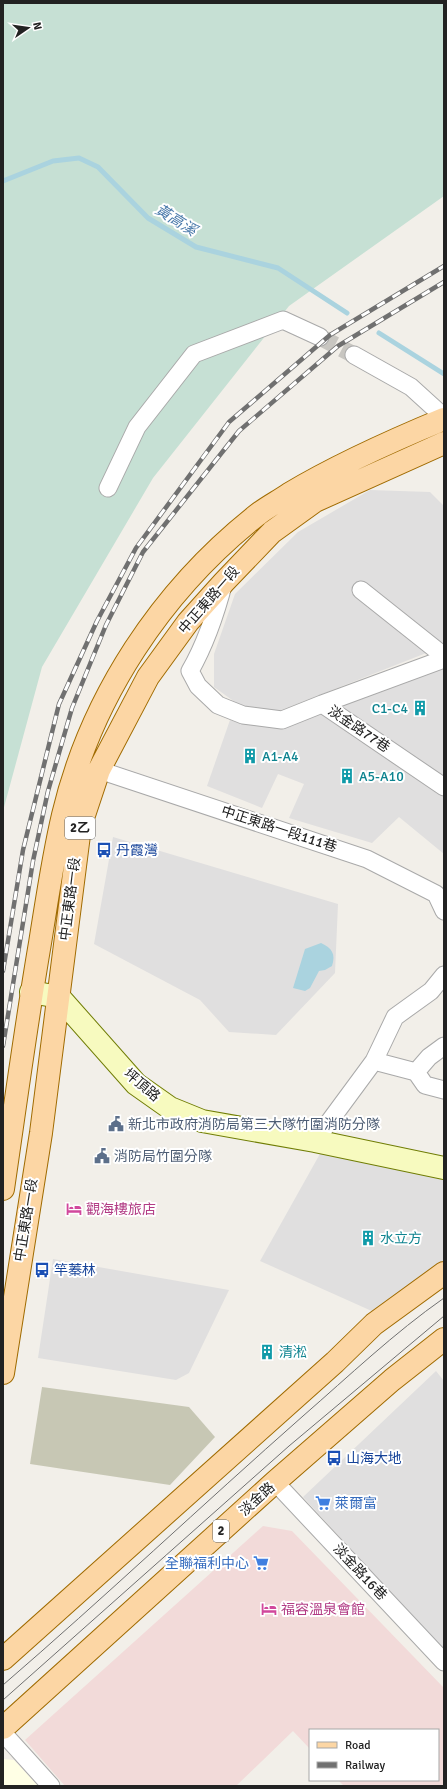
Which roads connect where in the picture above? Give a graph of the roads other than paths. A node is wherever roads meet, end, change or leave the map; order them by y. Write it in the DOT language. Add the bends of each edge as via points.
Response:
graph roads {
  1 [pos="320,337"];
  2 [pos="354,355"];
  3 [pos="444,418"];
  4 [pos="444,443"];
  5 [pos="108,488"];
  6 [pos="224,582"];
  7 [pos="360,590"];
  8 [pos="444,657"];
  9 [pos="322,704"];
  10 [pos="99,770"];
  11 [pos="444,787"];
  12 [pos="444,911"];
  13 [pos="444,975"];
  14 [pos="31,992"];
  15 [pos="59,997"];
  16 [pos="444,1046"];
  17 [pos="374,1061"];
  18 [pos="416,1072"];
  19 [pos="444,1090"];
  20 [pos="315,1141"];
  21 [pos="444,1168"];
  22 [pos="3,1189"];
  23 [pos="444,1273"];
  24 [pos="444,1339"];
  25 [pos="3,1373"];
  26 [pos="275,1482"];
  27 [pos="3,1659"];
  28 [pos="444,1662"];
  29 [pos="3,1728"];
  30 [pos="3,1733"];
  31 [pos="51,1786"];
  1 -- 5 [label="street" via="283,320 194,354 137,427"];
  2 -- 3 [label="street" via="411,387"];
  3 -- 14 [label="main road, 中正東路一段 / 2乙" via="375,448 316,478 258,514 208,557 160,612 125,662 100,710 79,763 63,814"];
  4 -- 6 [label="main road, 中正東路一段 / 2乙" via="315,502 272,532"];
  6 -- 9 [label="street, 淡金路77巷" via="217,611 190,671 198,686 218,706 243,715 282,720"];
  6 -- 10 [label="main road, 中正東路一段 / 2乙" via="188,622 148,677"];
  7 -- 8 [label="street"];
  8 -- 9 [label="street"];
  9 -- 11 [label="street, 淡金路77巷"];
  10 -- 12 [label="street, 中正東路一段111巷" via="367,858 436,894"];
  10 -- 15 [label="main road, 中正東路一段 / 2乙" via="80,827"];
  13 -- 17 [label="street" via="431,991 395,1017"];
  14 -- 15 [label="street"];
  14 -- 22 [label="main road, 中正東路一段 / 2乙"];
  15 -- 20 [label="street, 坪頂路" via="136,1084 170,1108 202,1121"];
  15 -- 25 [label="main road, 中正東路一段 / 2乙"];
  16 -- 18 [label="street" via="429,1057"];
  17 -- 18 [label="street"];
  17 -- 20 [label="street"];
  18 -- 19 [label="street" via="425,1085"];
  20 -- 21 [label="street, 坪頂路"];
  23 -- 27 [label="main road" via="374,1324 335,1362"];
  24 -- 26 [label="main road, 淡金路 / 2" via="392,1380"];
  26 -- 28 [label="street, 淡金路16巷"];
  26 -- 29 [label="main road, 淡金路 / 2"];
  30 -- 31 [label="street"];
}
